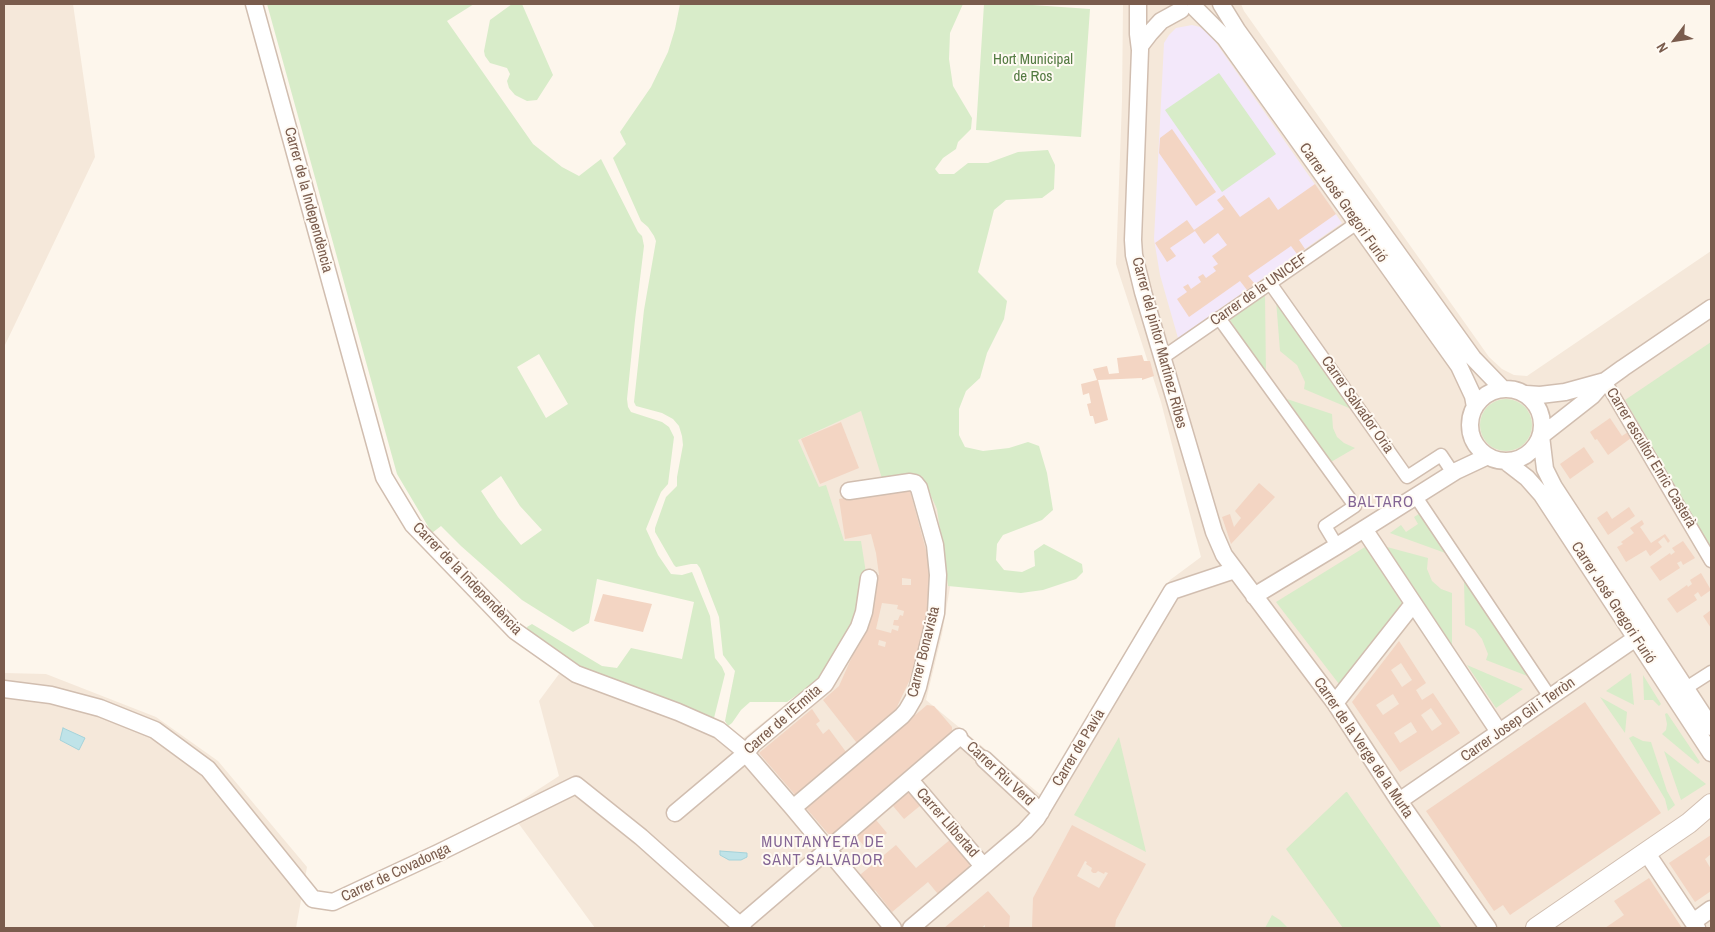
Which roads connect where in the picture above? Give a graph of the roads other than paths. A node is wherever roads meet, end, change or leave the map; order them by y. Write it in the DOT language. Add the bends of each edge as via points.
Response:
graph roads {
  1 [pos="254,4"];
  2 [pos="1138,4"];
  3 [pos="1162,4"];
  4 [pos="1221,4"];
  5 [pos="1194,7"];
  6 [pos="1140,46"];
  7 [pos="1357,223"];
  8 [pos="1270,283"];
  9 [pos="1711,308"];
  10 [pos="1219,318"];
  11 [pos="1162,358"];
  12 [pos="1605,382"];
  13 [pos="1502,388"];
  14 [pos="1526,394"];
  15 [pos="1474,407"];
  16 [pos="1541,436"];
  17 [pos="1473,439"];
  18 [pos="1488,456"];
  19 [pos="1505,461"];
  20 [pos="1454,472"];
  21 [pos="849,491"];
  22 [pos="1416,497"];
  23 [pos="1364,529"];
  24 [pos="1337,546"];
  25 [pos="1711,561"];
  26 [pos="1235,570"];
  27 [pos="869,578"];
  28 [pos="1254,596"];
  29 [pos="1413,604"];
  30 [pos="1636,638"];
  31 [pos="1711,672"];
  32 [pos="1686,688"];
  33 [pos="4,689"];
  34 [pos="1550,697"];
  35 [pos="1335,703"];
  36 [pos="1711,727"];
  37 [pos="1499,732"];
  38 [pos="960,736"];
  39 [pos="1711,753"];
  40 [pos="745,754"];
  41 [pos="984,759"];
  42 [pos="910,780"];
  43 [pos="1400,801"];
  44 [pos="1711,804"];
  45 [pos="793,808"];
  46 [pos="1041,812"];
  47 [pos="1711,812"];
  48 [pos="675,813"];
  49 [pos="1689,823"];
  50 [pos="828,850"];
  51 [pos="1646,852"];
  52 [pos="984,866"];
  53 [pos="1711,909"];
  54 [pos="1695,925"];
  55 [pos="742,927"];
  56 [pos="894,928"];
  57 [pos="911,928"];
  58 [pos="1488,928"];
  59 [pos="1536,928"];
  1 -- 40 [label="street, Carrer de la Independència" via="384,477 413,526 515,631 576,674 719,730"];
  2 -- 6 [label="street, Carrer del pintor Martinez Ribes"];
  3 -- 5 [label="street" via="1167,7"];
  4 -- 13 [label="street, Carrer José Gregori Furió" via="1473,358"];
  5 -- 6 [label="street" via="1161,21"];
  5 -- 7 [label="street, Carrer José Gregori Furió" via="1225,38"];
  6 -- 11 [label="street, Carrer del pintor Martinez Ribes" via="1134,255"];
  7 -- 8 [label="street, Carrer de la UNICEF"];
  7 -- 15 [label="street, Carrer José Gregori Furió" via="1460,366 1473,396"];
  8 -- 10 [label="street, Carrer de la UNICEF"];
  8 -- 20 [label="street, Carrer Salvador Oria" via="1407,477 1441,455"];
  9 -- 12 [label="street"];
  10 -- 11 [label="street, Carrer de la UNICEF"];
  10 -- 24 [label="street" via="1355,506 1324,526"];
  11 -- 26 [label="street, Carrer del pintor Martinez Ribes" via="1214,532"];
  12 -- 14 [label="street" via="1565,392"];
  12 -- 16 [label="street"];
  12 -- 25 [label="street, Carrer escultor Enric Casterà"];
  13 -- 14 [label="street"];
  13 -- 15 [label="street" via="1486,394"];
  14 -- 16 [label="street" via="1541,412"];
  15 -- 17 [label="street" via="1470,423"];
  16 -- 19 [label="street" via="1527,454 1517,460"];
  16 -- 32 [label="street, Carrer José Gregori Furió" via="1544,469 1554,487"];
  17 -- 18 [label="street"];
  17 -- 20 [label="street"];
  18 -- 19 [label="street"];
  18 -- 20 [label="street"];
  19 -- 30 [label="street, Carrer José Gregori Furió" via="1542,495"];
  20 -- 22 [label="street"];
  21 -- 45 [label="street, Carrer Bonavista" via="910,482 922,494 935,545 938,575 936,613 914,698 902,716"];
  22 -- 23 [label="street"];
  22 -- 34 [label="street"];
  23 -- 24 [label="street"];
  23 -- 29 [label="street"];
  24 -- 28 [label="street"];
  26 -- 28 [label="street, Carrer de la Verge de la Murta"];
  26 -- 46 [label="street, Carrer de Pavia" via="1172,591"];
  27 -- 40 [label="street, Carrer de l'Ermita" via="859,627 825,684"];
  28 -- 35 [label="street, Carrer de la Verge de la Murta"];
  29 -- 35 [label="street"];
  29 -- 37 [label="street"];
  30 -- 34 [label="street, Carrer Josep Gil i Terròn"];
  30 -- 39 [label="street, Carrer José Gregori Furió"];
  31 -- 32 [label="street"];
  32 -- 36 [label="street, Carrer José Gregori Furió"];
  33 -- 55 [label="street, Carrer de Covadonga" via="51,695 100,708 155,730 208,769 313,899 333,902 576,785 641,837"];
  34 -- 37 [label="street, Carrer Josep Gil i Terròn"];
  35 -- 43 [label="street, Carrer de la Verge de la Murta"];
  37 -- 43 [label="street, Carrer Josep Gil i Terròn"];
  38 -- 41 [label="street, Carrer Riu Verd"];
  38 -- 42 [label="street"];
  40 -- 45 [label="street, Carrer de la Independència"];
  40 -- 48 [label="street, Carrer de l'Ermita"];
  41 -- 46 [label="street, Carrer Riu Verd"];
  42 -- 50 [label="street"];
  42 -- 52 [label="street, Carrer Llibertad"];
  43 -- 58 [label="street, Carrer de la Verge de la Murta"];
  44 -- 49 [label="street"];
  45 -- 50 [label="street, Carrer de la Independència"];
  46 -- 52 [label="street, Carrer de Pavia" via="1025,831"];
  47 -- 49 [label="street"];
  49 -- 51 [label="street"];
  50 -- 55 [label="street"];
  50 -- 56 [label="street, Carrer de la Independència"];
  51 -- 54 [label="street"];
  51 -- 59 [label="street"];
  52 -- 57 [label="street, Carrer de Pavia"];
  53 -- 54 [label="street"];
}
